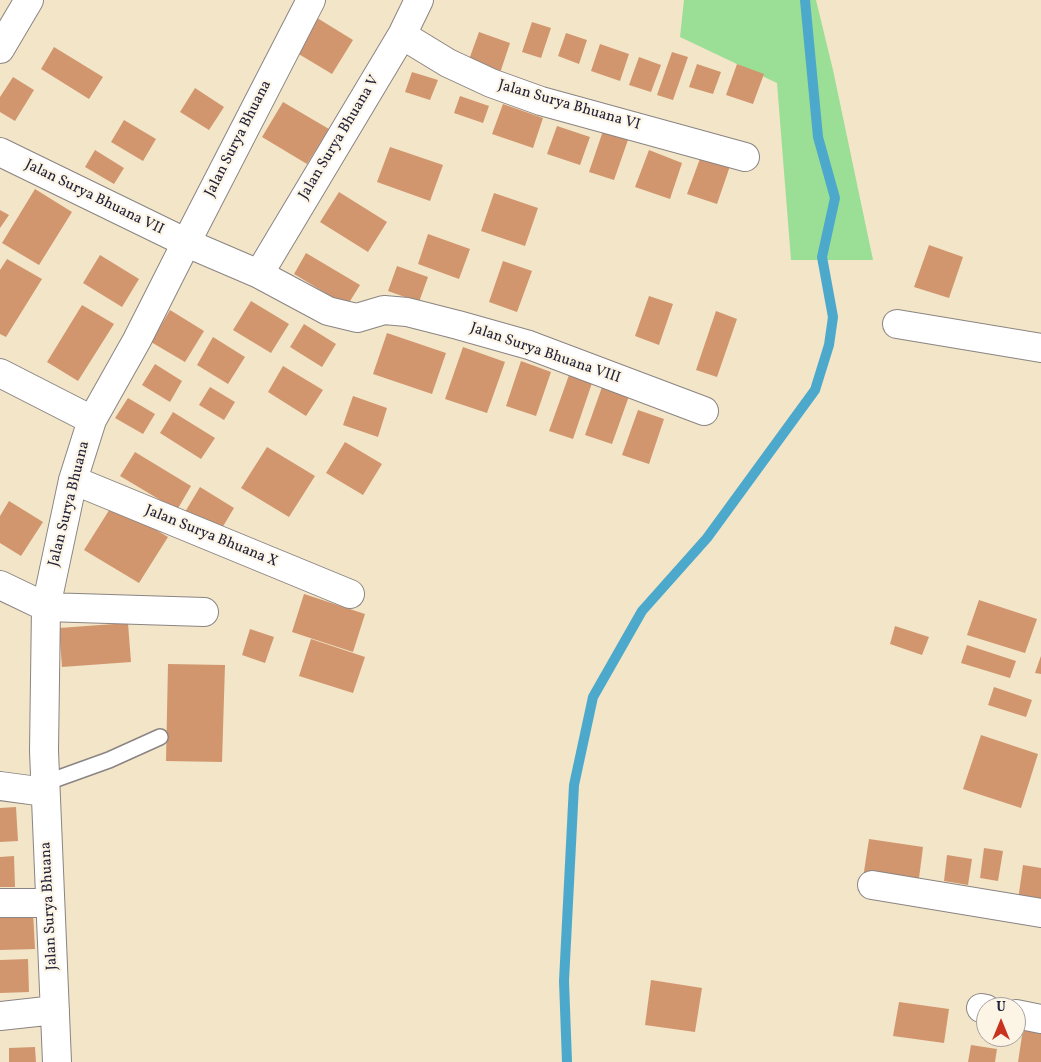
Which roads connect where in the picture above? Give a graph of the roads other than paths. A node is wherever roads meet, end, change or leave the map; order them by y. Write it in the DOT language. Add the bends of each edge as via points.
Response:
graph roads {
  1 [pos="30,0"];
  2 [pos="311,0"];
  3 [pos="419,0"];
  4 [pos="402,35"];
  5 [pos="0,49"];
  6 [pos="0,152"];
  7 [pos="745,157"];
  8 [pos="187,244"];
  9 [pos="259,274"];
  10 [pos="896,324"];
  11 [pos="1041,348"];
  12 [pos="0,373"];
  13 [pos="704,411"];
  14 [pos="92,420"];
  15 [pos="73,480"];
  16 [pos="0,584"];
  17 [pos="350,594"];
  18 [pos="46,607"];
  19 [pos="204,612"];
  20 [pos="160,737"];
  21 [pos="0,786"];
  22 [pos="45,787"];
  23 [pos="872,885"];
  24 [pos="0,903"];
  25 [pos="50,903"];
  26 [pos="1041,913"];
  27 [pos="55,1010"];
  28 [pos="0,1016"];
  29 [pos="1026,1016"];
  30 [pos="1041,1018"];
  31 [pos="58,1062"];
  1 -- 5 [label="street"];
  2 -- 8 [label="street, Jalan Surya Bhuana"];
  3 -- 4 [label="street, Jalan Surya Bhuana V"];
  4 -- 7 [label="street, Jalan Surya Bhuana VI" via="448,63 541,101"];
  4 -- 9 [label="street, Jalan Surya Bhuana V"];
  6 -- 8 [label="street, Jalan Surya Bhuana VII"];
  8 -- 9 [label="street, Jalan Surya Bhuana VIII"];
  8 -- 14 [label="street, Jalan Surya Bhuana"];
  9 -- 13 [label="street, Jalan Surya Bhuana VIII" via="334,313 357,318 384,310 458,325 529,345"];
  10 -- 11 [label="street"];
  12 -- 14 [label="street"];
  14 -- 15 [label="street, Jalan Surya Bhuana"];
  15 -- 17 [label="street, Jalan Surya Bhuana X"];
  15 -- 18 [label="street, Jalan Surya Bhuana"];
  16 -- 18 [label="street"];
  18 -- 19 [label="street"];
  18 -- 22 [label="street, Jalan Surya Bhuana"];
  20 -- 22 [label="lane"];
  21 -- 22 [label="street"];
  22 -- 25 [label="street, Jalan Surya Bhuana"];
  23 -- 26 [label="street"];
  24 -- 25 [label="street"];
  25 -- 27 [label="street, Jalan Surya Bhuana"];
  27 -- 28 [label="street"];
  27 -- 31 [label="street, Jalan Surya Bhuana"];
  29 -- 30 [label="street"];
}
